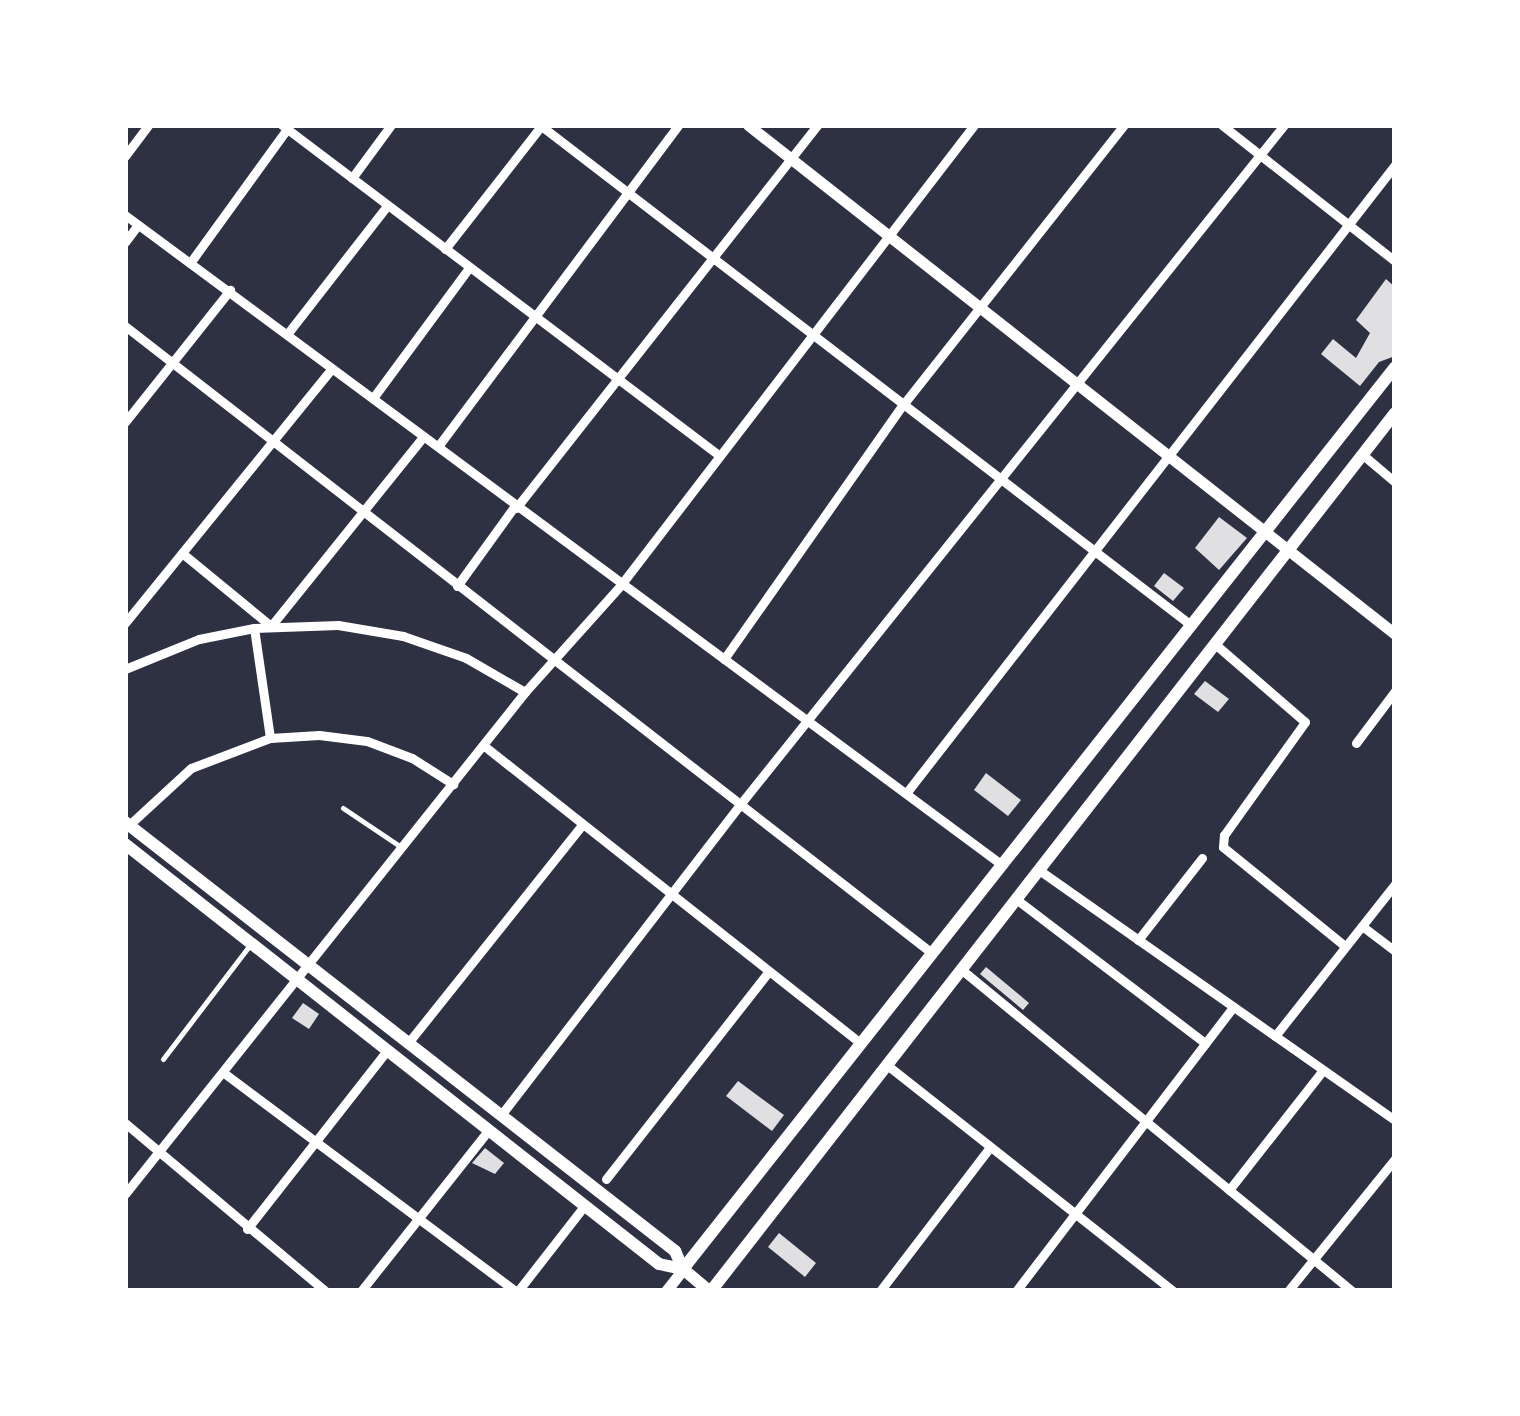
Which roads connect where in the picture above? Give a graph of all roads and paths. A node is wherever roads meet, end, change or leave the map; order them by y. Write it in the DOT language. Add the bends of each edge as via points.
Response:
graph roads {
  1 [pos="148,125"];
  2 [pos="390,125"];
  3 [pos="541,125"];
  4 [pos="678,125"];
  5 [pos="748,125"];
  6 [pos="817,125"];
  7 [pos="974,125"];
  8 [pos="1124,125"];
  9 [pos="1222,125"];
  10 [pos="1284,125"];
  11 [pos="284,127"];
  12 [pos="125,156"];
  13 [pos="1261,156"];
  14 [pos="791,158"];
  15 [pos="1395,165"];
  16 [pos="352,178"];
  17 [pos="626,191"];
  18 [pos="388,206"];
  19 [pos="125,215"];
  20 [pos="138,224"];
  21 [pos="1348,225"];
  22 [pos="887,238"];
  23 [pos="125,242"];
  24 [pos="444,249"];
  25 [pos="709,260"];
  26 [pos="1395,261"];
  27 [pos="190,263"];
  28 [pos="469,268"];
  29 [pos="230,290"];
  30 [pos="983,310"];
  31 [pos="538,317"];
  32 [pos="125,326"];
  33 [pos="288,332"];
  34 [pos="808,334"];
  35 [pos="174,362"];
  36 [pos="1395,367"];
  37 [pos="332,368"];
  38 [pos="616,380"];
  39 [pos="1079,385"];
  40 [pos="373,398"];
  41 [pos="902,406"];
  42 [pos="1395,414"];
  43 [pos="125,422"];
  44 [pos="424,437"];
  45 [pos="276,438"];
  46 [pos="439,445"];
  47 [pos="716,452"];
  48 [pos="1363,455"];
  49 [pos="1169,456"];
  50 [pos="1004,480"];
  51 [pos="1395,482"];
  52 [pos="515,508"];
  53 [pos="365,512"];
  54 [pos="1265,532"];
  55 [pos="1095,550"];
  56 [pos="1288,550"];
  57 [pos="182,553"];
  58 [pos="457,586"];
  59 [pos="620,586"];
  60 [pos="125,623"];
  61 [pos="1191,625"];
  62 [pos="271,626"];
  63 [pos="254,628"];
  64 [pos="1395,634"];
  65 [pos="1215,644"];
  66 [pos="724,658"];
  67 [pos="556,662"];
  68 [pos="125,670"];
  69 [pos="1395,691"];
  70 [pos="526,692"];
  71 [pos="814,720"];
  72 [pos="270,738"];
  73 [pos="1356,743"];
  74 [pos="483,745"];
  75 [pos="454,784"];
  76 [pos="907,792"];
  77 [pos="738,807"];
  78 [pos="343,808"];
  79 [pos="127,823"];
  80 [pos="583,824"];
  81 [pos="125,844"];
  82 [pos="402,848"];
  83 [pos="1202,858"];
  84 [pos="1002,865"];
  85 [pos="1039,870"];
  86 [pos="1395,884"];
  87 [pos="674,896"];
  88 [pos="1016,899"];
  89 [pos="1362,926"];
  90 [pos="1138,940"];
  91 [pos="250,945"];
  92 [pos="1346,946"];
  93 [pos="1395,951"];
  94 [pos="932,953"];
  95 [pos="307,964"];
  96 [pos="962,970"];
  97 [pos="769,971"];
  98 [pos="294,978"];
  99 [pos="1233,1007"];
  100 [pos="1275,1036"];
  101 [pos="1205,1043"];
  102 [pos="408,1044"];
  103 [pos="861,1044"];
  104 [pos="386,1053"];
  105 [pos="163,1059"];
  106 [pos="887,1065"];
  107 [pos="1323,1070"];
  108 [pos="224,1073"];
  109 [pos="501,1115"];
  110 [pos="1395,1120"];
  111 [pos="1146,1121"];
  112 [pos="125,1123"];
  113 [pos="488,1132"];
  114 [pos="317,1143"];
  115 [pos="990,1146"];
  116 [pos="156,1156"];
  117 [pos="1395,1159"];
  118 [pos="606,1178"];
  119 [pos="1230,1190"];
  120 [pos="125,1194"];
  121 [pos="585,1205"];
  122 [pos="1075,1214"];
  123 [pos="418,1219"];
  124 [pos="247,1229"];
  125 [pos="1314,1259"];
  126 [pos="684,1269"];
  127 [pos="325,1291"];
  128 [pos="362,1291"];
  129 [pos="516,1291"];
  130 [pos="666,1291"];
  131 [pos="710,1291"];
  132 [pos="880,1291"];
  133 [pos="1016,1291"];
  134 [pos="1173,1291"];
  135 [pos="1288,1291"];
  136 [pos="1352,1291"];
  1 -- 12 [label="street"];
  2 -- 16 [label="street"];
  3 -- 17 [label="street"];
  3 -- 24 [label="street"];
  4 -- 17 [label="street"];
  5 -- 14 [label="street"];
  6 -- 14 [label="street"];
  7 -- 22 [label="street"];
  8 -- 30 [label="street"];
  9 -- 13 [label="street"];
  10 -- 13 [label="street"];
  11 -- 16 [label="street"];
  11 -- 27 [label="street"];
  13 -- 21 [label="street"];
  13 -- 39 [label="street"];
  14 -- 22 [label="street"];
  14 -- 25 [label="street"];
  15 -- 21 [label="street"];
  16 -- 18 [label="street"];
  17 -- 25 [label="street"];
  17 -- 31 [label="street"];
  18 -- 24 [label="street"];
  18 -- 33 [label="street"];
  19 -- 20 [label="street"];
  20 -- 23 [label="street"];
  20 -- 27 [label="street"];
  21 -- 26 [label="street"];
  21 -- 49 [label="street"];
  22 -- 30 [label="street"];
  22 -- 34 [label="street"];
  24 -- 28 [label="street"];
  25 -- 34 [label="street"];
  25 -- 38 [label="street"];
  27 -- 29 [label="street"];
  28 -- 31 [label="street"];
  28 -- 40 [label="street"];
  29 -- 33 [label="street"];
  29 -- 35 [label="street"];
  30 -- 39 [label="street"];
  30 -- 41 [label="street"];
  31 -- 38 [label="street"];
  31 -- 46 [label="street"];
  32 -- 35 [label="street"];
  33 -- 37 [label="street"];
  34 -- 41 [label="street"];
  34 -- 47 [label="street"];
  35 -- 43 [label="street"];
  35 -- 45 [label="street"];
  36 -- 54 [label="main road"];
  37 -- 40 [label="street"];
  37 -- 45 [label="street"];
  38 -- 47 [label="street"];
  38 -- 52 [label="street"];
  39 -- 49 [label="street"];
  39 -- 50 [label="street"];
  40 -- 44 [label="street"];
  41 -- 50 [label="street"];
  41 -- 66 [label="street"];
  42 -- 48 [label="main road"];
  44 -- 46 [label="street"];
  44 -- 53 [label="street"];
  45 -- 53 [label="street"];
  45 -- 57 [label="street"];
  46 -- 52 [label="street"];
  47 -- 59 [label="street"];
  48 -- 51 [label="street"];
  48 -- 56 [label="main road"];
  49 -- 54 [label="street"];
  49 -- 55 [label="street"];
  50 -- 55 [label="street"];
  50 -- 71 [label="street"];
  52 -- 58 [label="street"];
  52 -- 59 [label="street"];
  53 -- 58 [label="street"];
  53 -- 62 [label="street"];
  54 -- 56 [label="street"];
  54 -- 61 [label="main road"];
  55 -- 61 [label="street"];
  55 -- 76 [label="street"];
  56 -- 64 [label="street"];
  56 -- 65 [label="main road"];
  57 -- 60 [label="street"];
  57 -- 62 [label="street"];
  58 -- 67 [label="street"];
  59 -- 66 [label="street"];
  59 -- 67 [label="street"];
  61 -- 84 [label="main road"];
  62 -- 63 [label="street"];
  62 -- 70 [label="street" via="338,626 404,636 466,658"];
  63 -- 68 [label="street" via="199,639"];
  63 -- 72 [label="street"];
  65 -- 85 [label="main road"];
  65 -- 92 [label="street" via="1303,716 1305,729 1224,835 1223,847"];
  66 -- 71 [label="street"];
  67 -- 70 [label="street"];
  67 -- 77 [label="street"];
  69 -- 73 [label="street"];
  70 -- 74 [label="street"];
  71 -- 76 [label="street"];
  71 -- 77 [label="street"];
  72 -- 75 [label="street" via="319,735 367,742 412,758"];
  72 -- 79 [label="street" via="192,768"];
  74 -- 75 [label="street"];
  74 -- 80 [label="street"];
  75 -- 82 [label="street"];
  76 -- 84 [label="street"];
  77 -- 87 [label="street"];
  77 -- 94 [label="street"];
  78 -- 82 [label="lane"];
  79 -- 95 [label="main road"];
  80 -- 87 [label="street"];
  80 -- 102 [label="street"];
  81 -- 91 [label="main road"];
  82 -- 95 [label="street"];
  83 -- 90 [label="street"];
  84 -- 94 [label="main road"];
  85 -- 88 [label="main road"];
  85 -- 90 [label="street"];
  86 -- 89 [label="street"];
  87 -- 97 [label="street"];
  87 -- 109 [label="street"];
  88 -- 96 [label="main road"];
  88 -- 101 [label="street"];
  89 -- 92 [label="street"];
  89 -- 93 [label="street"];
  90 -- 99 [label="street"];
  91 -- 98 [label="main road"];
  91 -- 105 [label="lane"];
  92 -- 100 [label="street"];
  94 -- 103 [label="main road"];
  95 -- 98 [label="street"];
  95 -- 102 [label="main road"];
  96 -- 106 [label="main road"];
  96 -- 111 [label="street"];
  97 -- 103 [label="street"];
  97 -- 118 [label="street"];
  98 -- 104 [label="main road"];
  98 -- 108 [label="street"];
  99 -- 100 [label="street"];
  99 -- 101 [label="street"];
  100 -- 107 [label="street"];
  101 -- 111 [label="street"];
  102 -- 109 [label="main road"];
  103 -- 126 [label="main road"];
  104 -- 113 [label="main road"];
  104 -- 114 [label="street"];
  106 -- 115 [label="street"];
  106 -- 131 [label="main road"];
  107 -- 110 [label="street"];
  107 -- 119 [label="street"];
  108 -- 114 [label="street"];
  108 -- 116 [label="street"];
  109 -- 126 [label="main road" via="675,1251"];
  111 -- 119 [label="street"];
  111 -- 122 [label="street"];
  112 -- 116 [label="street"];
  113 -- 121 [label="main road"];
  113 -- 123 [label="street"];
  114 -- 123 [label="street"];
  114 -- 124 [label="street"];
  115 -- 122 [label="street"];
  115 -- 132 [label="street"];
  116 -- 120 [label="street"];
  116 -- 124 [label="street"];
  117 -- 125 [label="street"];
  119 -- 125 [label="street"];
  121 -- 126 [label="main road" via="659,1264"];
  121 -- 129 [label="street"];
  122 -- 133 [label="street"];
  122 -- 134 [label="street"];
  123 -- 128 [label="street"];
  123 -- 129 [label="street"];
  124 -- 127 [label="street"];
  125 -- 135 [label="street"];
  125 -- 136 [label="street"];
  126 -- 130 [label="street"];
  126 -- 131 [label="main road"];
}
